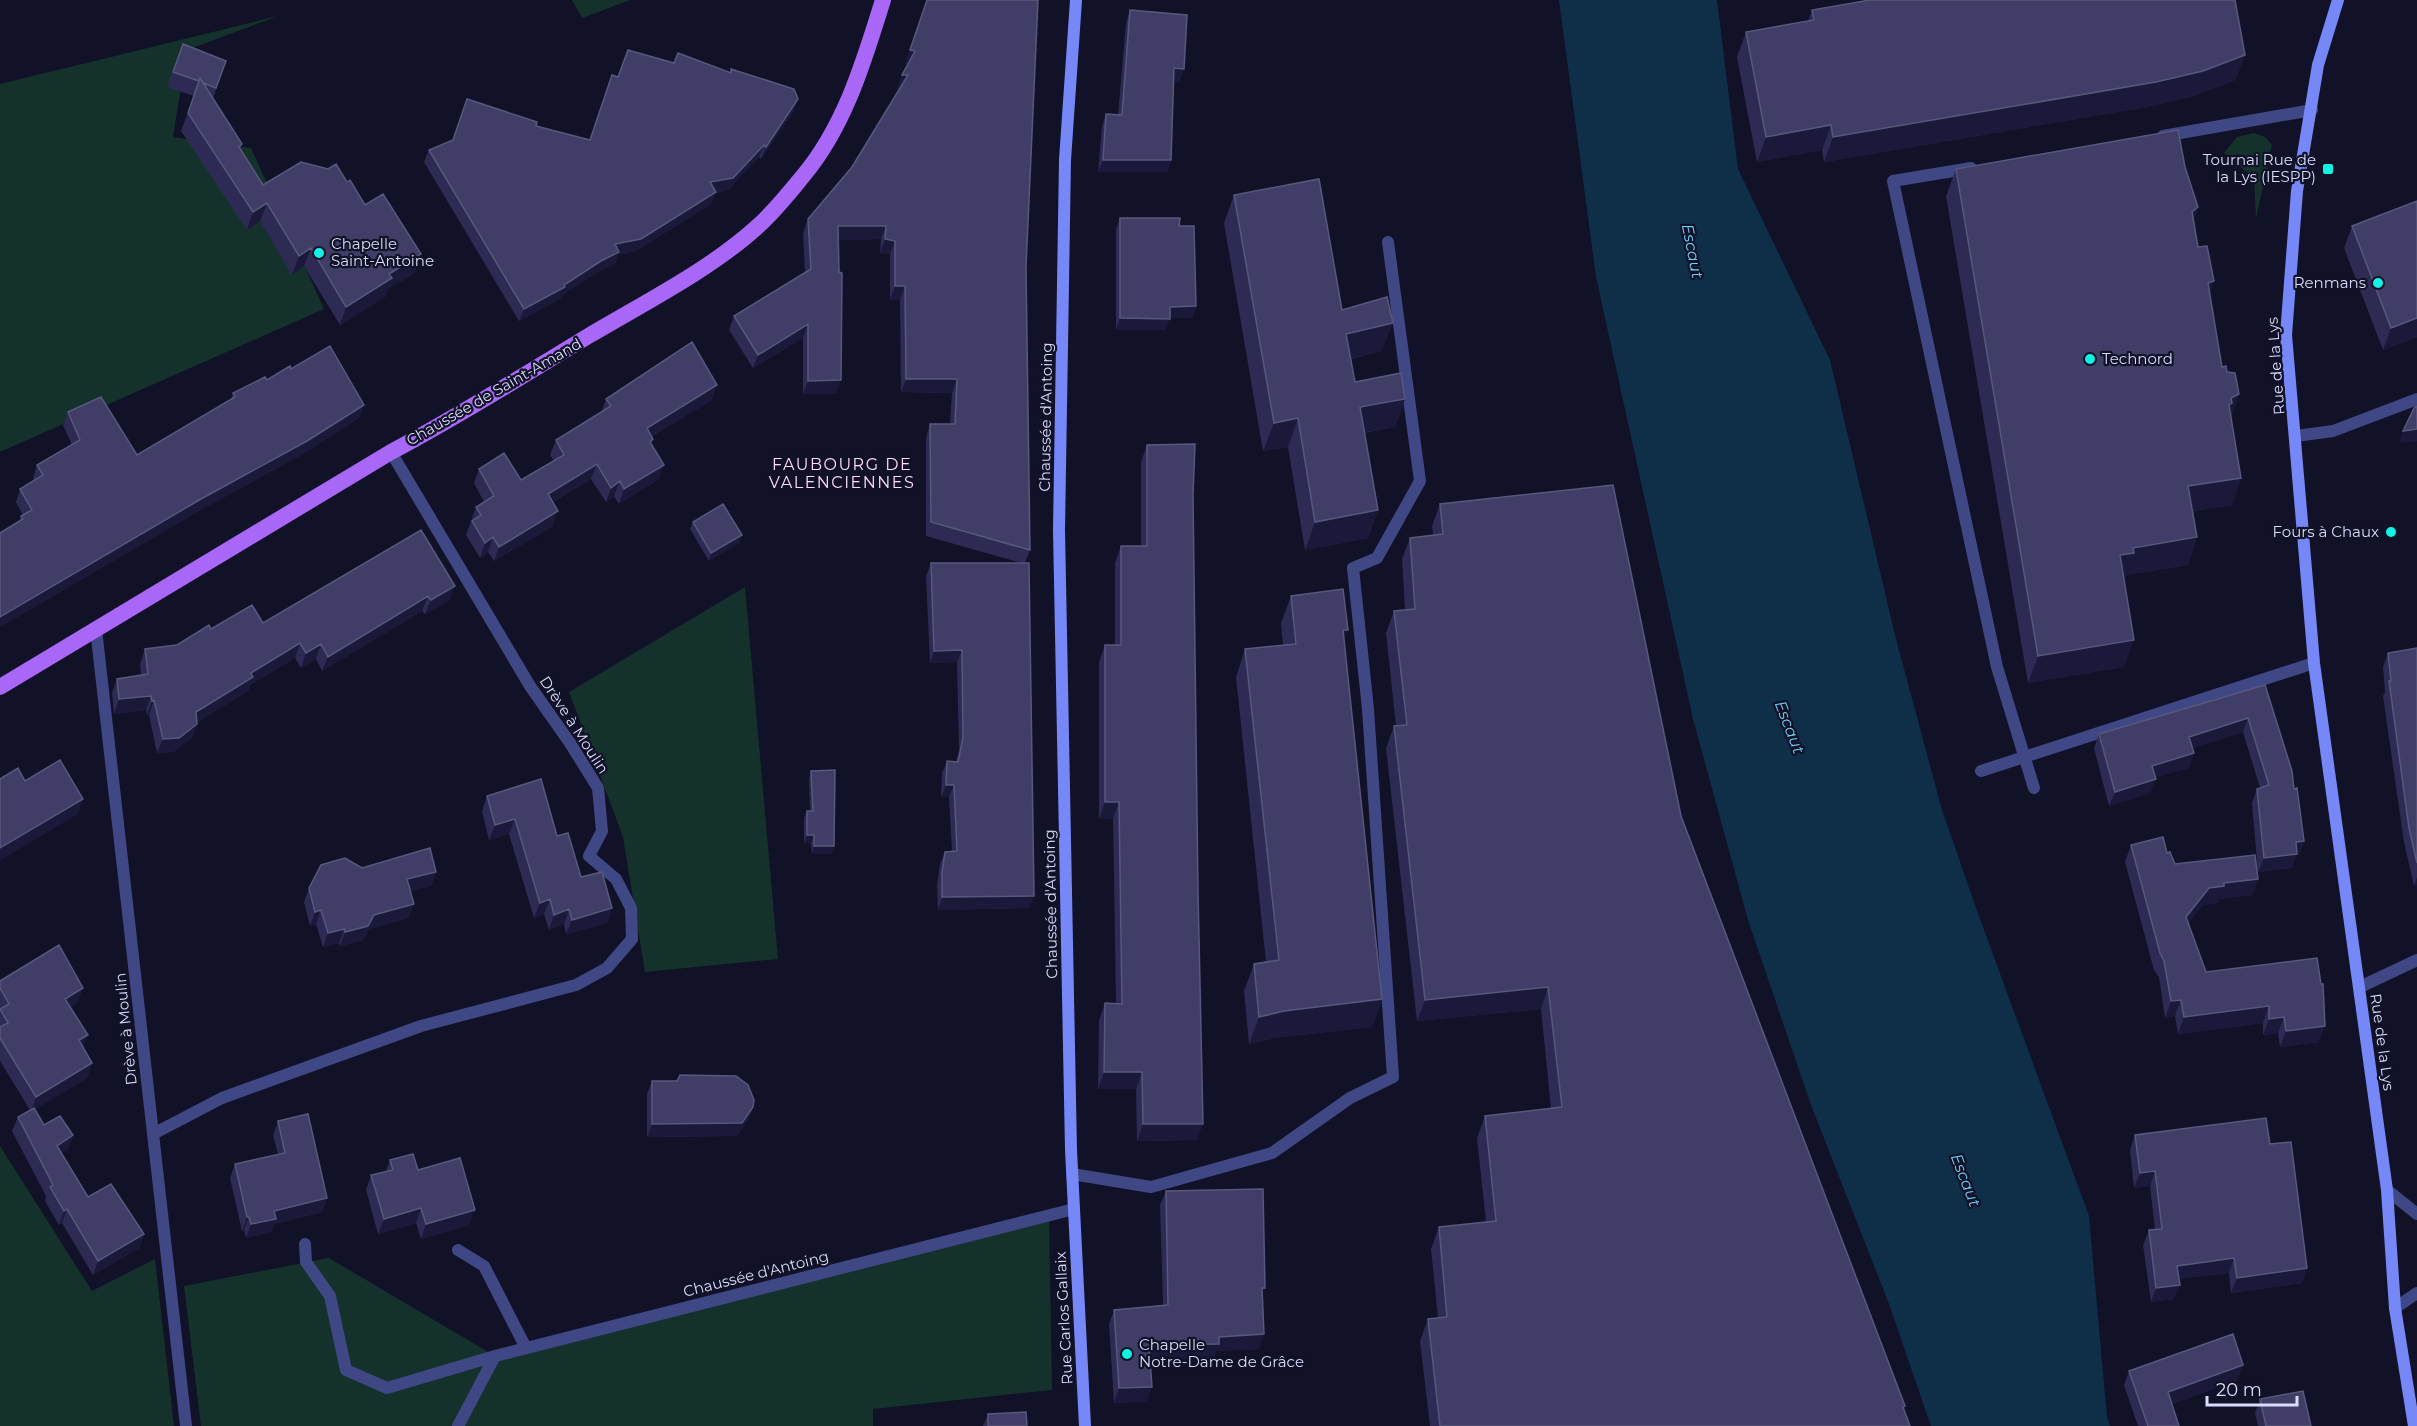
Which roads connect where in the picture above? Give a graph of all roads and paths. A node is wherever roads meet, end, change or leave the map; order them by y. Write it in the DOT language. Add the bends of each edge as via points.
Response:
graph roads {
  1 [pos="883,0"];
  2 [pos="1076,0"];
  3 [pos="2338,0"];
  4 [pos="2312,110"];
  5 [pos="2151,138"];
  6 [pos="1987,165"];
  7 [pos="1388,242"];
  8 [pos="2417,399"];
  9 [pos="2296,436"];
  10 [pos="391,452"];
  11 [pos="96,629"];
  12 [pos="2314,663"];
  13 [pos="0,687"];
  14 [pos="2025,758"];
  15 [pos="1981,771"];
  16 [pos="2034,788"];
  17 [pos="2417,960"];
  18 [pos="2360,987"];
  19 [pos="153,1134"];
  20 [pos="1072,1174"];
  21 [pos="2387,1190"];
  22 [pos="1074,1209"];
  23 [pos="2417,1214"];
  24 [pos="305,1244"];
  25 [pos="458,1250"];
  26 [pos="2417,1293"];
  27 [pos="2395,1308"];
  28 [pos="526,1348"];
  29 [pos="495,1356"];
  30 [pos="186,1426"];
  31 [pos="458,1426"];
  32 [pos="1085,1426"];
  33 [pos="2414,1426"];
  1 -- 10 [label="main road, Chaussée de Saint-Amand" via="860,73 833,132 804,175 757,227 704,266"];
  2 -- 20 [label="main road, Chaussée d'Antoing" via="1065,159 1059,530"];
  3 -- 4 [label="main road, Rue de la Lys" via="2318,65"];
  4 -- 5 [label="street"];
  4 -- 9 [label="main road, Rue de la Lys" via="2295,201 2286,334"];
  6 -- 14 [label="street" via="1893,181 1997,667"];
  7 -- 20 [label="street" via="1420,481 1377,558 1353,568 1368,709 1393,1077 1350,1098 1272,1153 1151,1187"];
  8 -- 9 [label="street" via="2333,431"];
  9 -- 12 [label="main road, Rue de la Lys"];
  10 -- 11 [label="main road, Chaussée de Saint-Amand"];
  10 -- 19 [label="street, Drève à Moulin" via="530,686 598,788 602,831 589,856 616,879 631,908 632,939 607,968 576,985 421,1026 222,1098"];
  11 -- 13 [label="main road, Chaussée de Saint-Amand"];
  11 -- 19 [label="street, Drève à Moulin"];
  12 -- 14 [label="street"];
  12 -- 18 [label="main road, Rue de la Lys"];
  14 -- 15 [label="street"];
  14 -- 16 [label="street"];
  17 -- 18 [label="street"];
  18 -- 21 [label="main road, Rue de la Lys"];
  19 -- 30 [label="street, Drève à Moulin"];
  20 -- 22 [label="main road, Chaussée d'Antoing"];
  21 -- 23 [label="street"];
  21 -- 27 [label="main road, Rue de la Lys"];
  22 -- 28 [label="street, Chaussée d'Antoing"];
  22 -- 32 [label="main road, Rue Carlos Gallaix"];
  24 -- 29 [label="street, Chaussée d'Antoing" via="306,1262 330,1296 346,1370 387,1388"];
  25 -- 28 [label="street" via="484,1266"];
  26 -- 27 [label="street"];
  27 -- 33 [label="main road, Rue de la Lys"];
  28 -- 29 [label="street, Chaussée d'Antoing"];
  29 -- 31 [label="street"];
}
